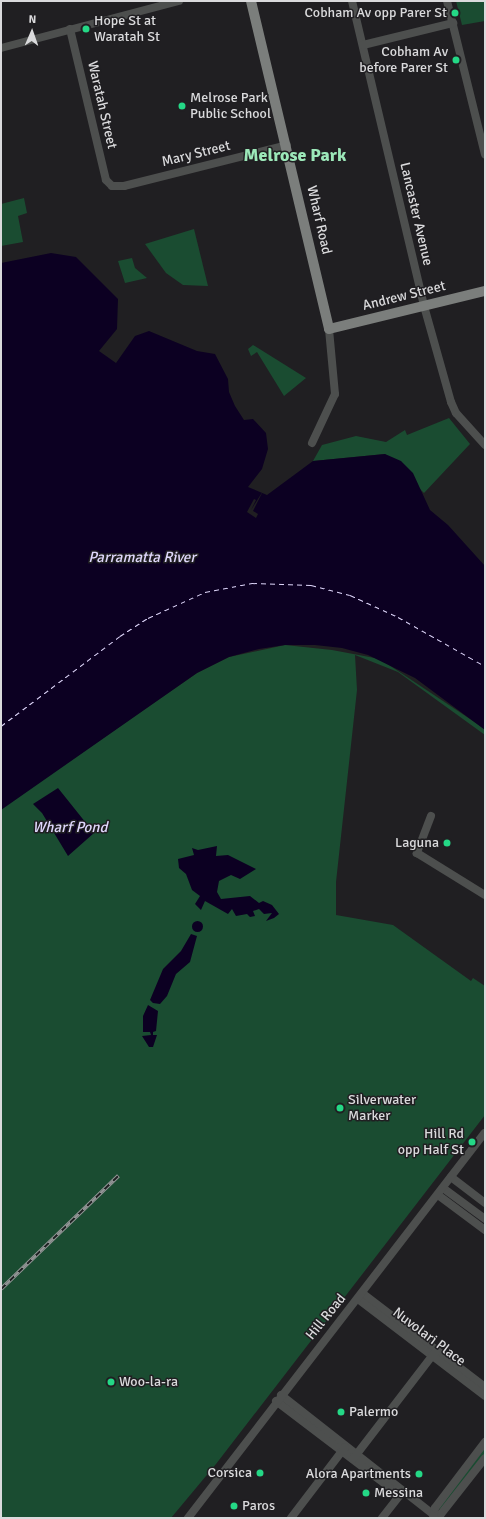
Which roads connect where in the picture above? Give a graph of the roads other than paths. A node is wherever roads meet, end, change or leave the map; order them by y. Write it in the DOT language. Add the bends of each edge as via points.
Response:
graph roads {
  1 [pos="179,1"];
  2 [pos="251,1"];
  3 [pos="352,1"];
  4 [pos="447,1"];
  5 [pos="453,23"];
  6 [pos="70,29"];
  7 [pos="363,45"];
  8 [pos="1,48"];
  9 [pos="287,145"];
  10 [pos="485,154"];
  11 [pos="112,186"];
  12 [pos="485,291"];
  13 [pos="424,306"];
  14 [pos="330,329"];
  15 [pos="312,443"];
  16 [pos="485,445"];
  17 [pos="431,816"];
  18 [pos="485,895"];
  19 [pos="485,1133"];
  20 [pos="451,1176"];
  21 [pos="443,1188"];
  22 [pos="438,1195"];
  23 [pos="485,1203"];
  24 [pos="485,1220"];
  25 [pos="485,1230"];
  26 [pos="360,1296"];
  27 [pos="434,1353"];
  28 [pos="485,1387"];
  29 [pos="485,1396"];
  30 [pos="279,1398"];
  31 [pos="485,1442"];
  32 [pos="343,1449"];
  33 [pos="354,1457"];
  34 [pos="485,1458"];
  35 [pos="402,1494"];
  36 [pos="434,1517"];
  37 [pos="188,1518"];
  38 [pos="291,1518"];
  39 [pos="382,1518"];
  1 -- 6 [label="street"];
  2 -- 9 [label="main road, Wharf Road"];
  3 -- 7 [label="street, Lancaster Avenue"];
  4 -- 5 [label="street"];
  5 -- 7 [label="street"];
  5 -- 10 [label="street"];
  6 -- 8 [label="street"];
  6 -- 11 [label="street, Waratah Street" via="106,180"];
  7 -- 13 [label="street, Lancaster Avenue"];
  9 -- 11 [label="street, Mary Street" via="124,186"];
  9 -- 14 [label="main road, Wharf Road"];
  12 -- 13 [label="main road, Andrew Street"];
  13 -- 14 [label="main road, Andrew Street"];
  13 -- 16 [label="street, Lancaster Avenue" via="456,413"];
  14 -- 15 [label="street, Wharf Road" via="335,394"];
  17 -- 18 [label="street" via="417,853"];
  19 -- 20 [label="street, Hill Road"];
  20 -- 21 [label="street, Hill Road"];
  20 -- 23 [label="street"];
  21 -- 22 [label="street, Hill Road"];
  21 -- 24 [label="street"];
  22 -- 25 [label="street"];
  22 -- 26 [label="street, Hill Road"];
  26 -- 27 [label="street, Nuvolari Place"];
  26 -- 30 [label="street, Hill Road"];
  27 -- 28 [label="street, Nuvolari Place"];
  27 -- 29 [label="street, Nuvolari Place"];
  27 -- 33 [label="street"];
  30 -- 32 [label="street"];
  30 -- 37 [label="street, Hill Road"];
  31 -- 36 [label="street" via="435,1508"];
  32 -- 33 [label="street"];
  32 -- 38 [label="street"];
  33 -- 35 [label="street"];
  34 -- 36 [label="street" via="441,1514"];
  35 -- 36 [label="street"];
  35 -- 39 [label="street"];
}
